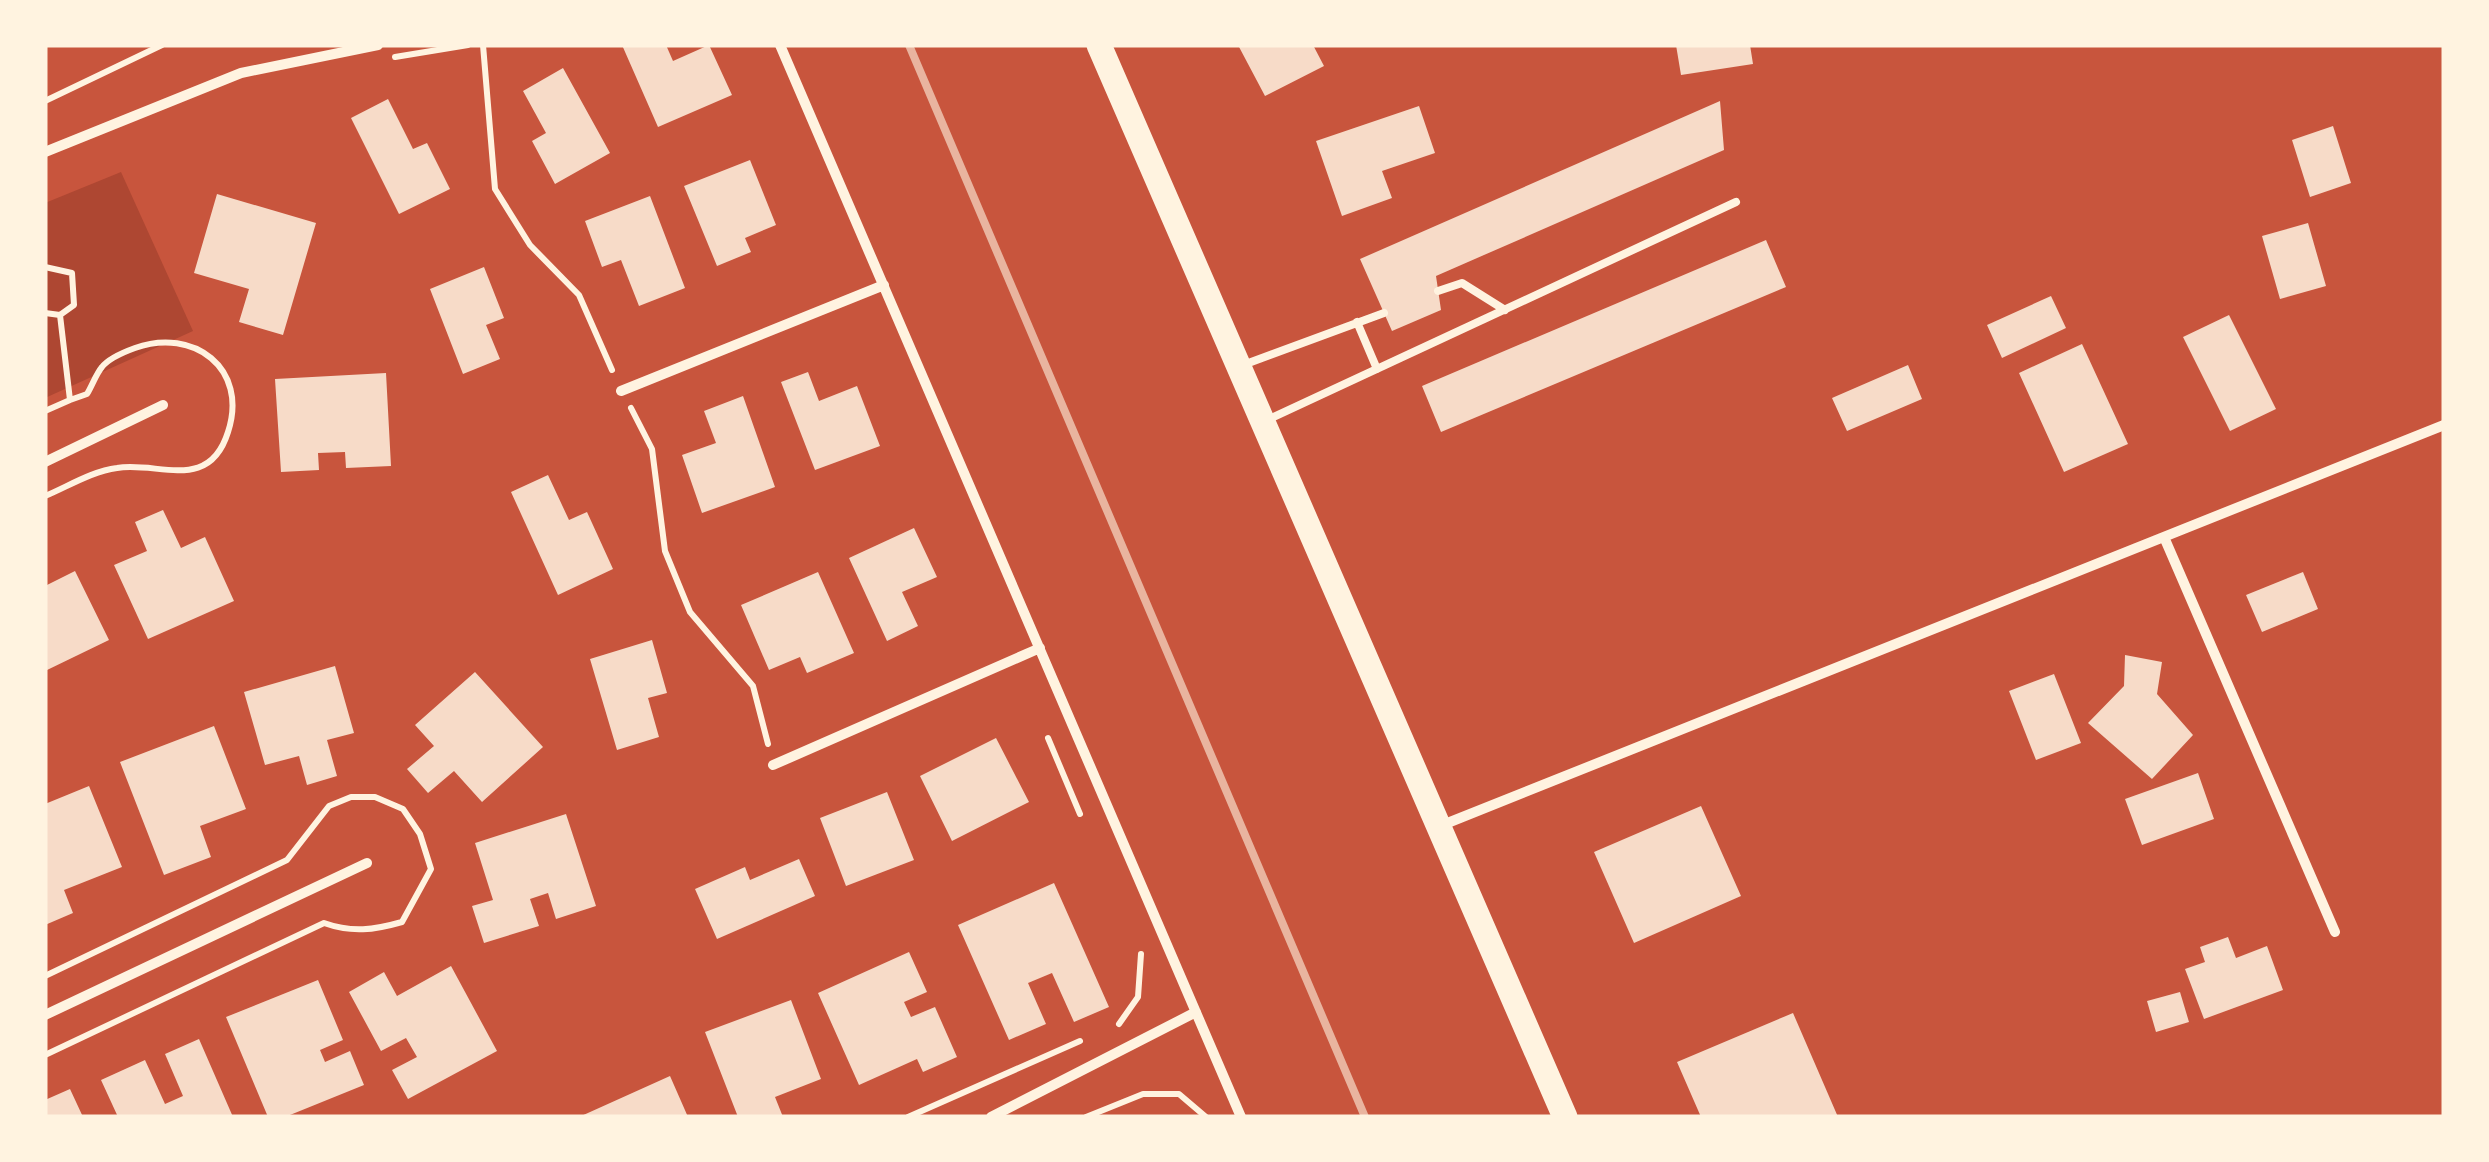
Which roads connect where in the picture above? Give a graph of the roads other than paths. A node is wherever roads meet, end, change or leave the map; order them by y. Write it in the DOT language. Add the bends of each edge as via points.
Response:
graph roads {
  1 [pos="378,45"];
  2 [pos="780,45"];
  3 [pos="1099,45"];
  4 [pos="45,152"];
  5 [pos="1736,202"];
  6 [pos="884,285"];
  7 [pos="1438,291"];
  8 [pos="1505,310"];
  9 [pos="1384,313"];
  10 [pos="1357,322"];
  11 [pos="1238,366"];
  12 [pos="1377,369"];
  13 [pos="622,391"];
  14 [pos="163,406"];
  15 [pos="1264,422"];
  16 [pos="2444,425"];
  17 [pos="45,462"];
  18 [pos="2164,536"];
  19 [pos="1040,648"];
  20 [pos="772,765"];
  21 [pos="1439,827"];
  22 [pos="367,862"];
  23 [pos="2335,932"];
  24 [pos="1196,1012"];
  25 [pos="45,1015"];
  26 [pos="992,1117"];
  27 [pos="1241,1117"];
  28 [pos="1565,1117"];
  1 -- 4 [label="street" via="242,73"];
  2 -- 6 [label="street"];
  3 -- 11 [label="main road"];
  5 -- 8 [label="lane"];
  6 -- 13 [label="street"];
  6 -- 19 [label="street"];
  7 -- 8 [label="lane" via="1462,284"];
  8 -- 12 [label="lane"];
  9 -- 10 [label="lane"];
  10 -- 11 [label="lane"];
  10 -- 12 [label="lane"];
  11 -- 15 [label="main road"];
  12 -- 15 [label="lane"];
  14 -- 17 [label="street"];
  15 -- 21 [label="main road"];
  16 -- 18 [label="street"];
  18 -- 21 [label="street"];
  18 -- 23 [label="street"];
  19 -- 20 [label="street"];
  19 -- 24 [label="street"];
  21 -- 28 [label="main road"];
  22 -- 25 [label="street"];
  24 -- 26 [label="street"];
  24 -- 27 [label="street"];
}
